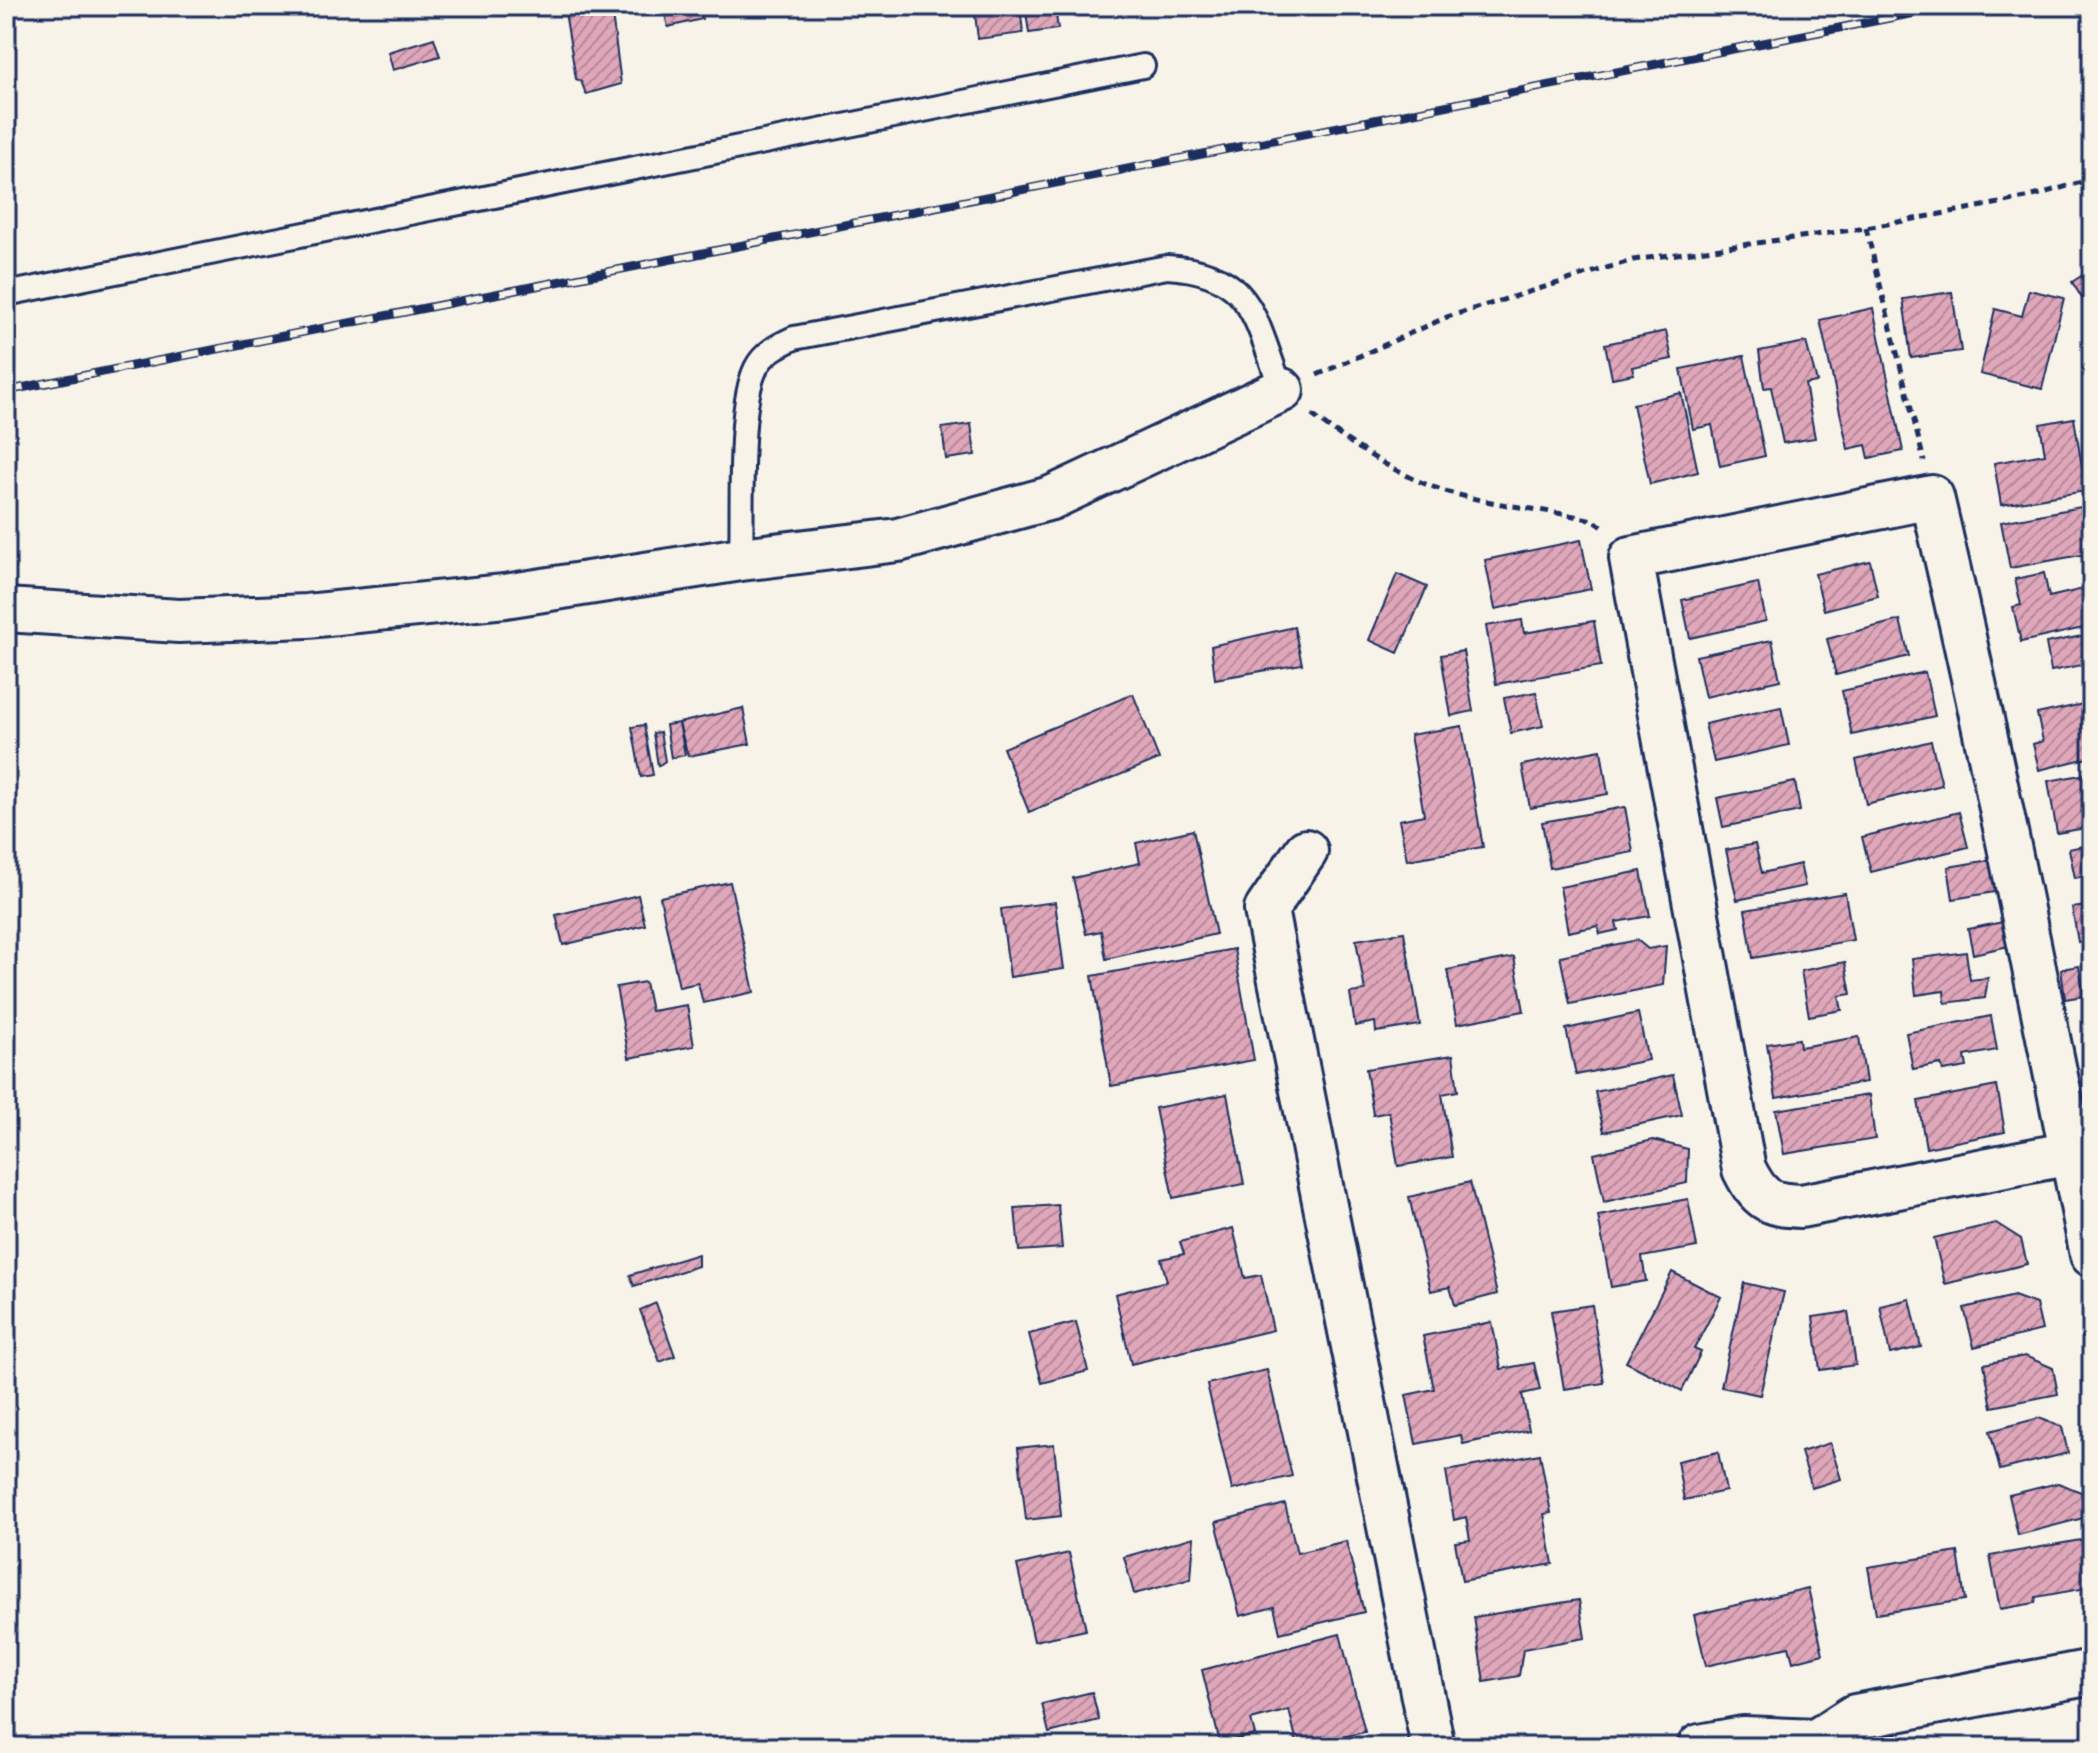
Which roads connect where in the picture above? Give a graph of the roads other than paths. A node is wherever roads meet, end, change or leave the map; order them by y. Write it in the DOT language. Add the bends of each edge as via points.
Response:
graph roads {
  1 [pos="1143,66"];
  2 [pos="6,294"];
  3 [pos="1282,390"];
  4 [pos="741,559"];
  5 [pos="6,610"];
  6 [pos="1306,851"];
  7 [pos="2071,1153"];
  8 [pos="2092,1255"];
  9 [pos="2092,1672"];
  10 [pos="1816,1745"];
  11 [pos="1433,1747"];
  12 [pos="1700,1747"];
  1 -- 2 [label="lane"];
  3 -- 4 [label="street" via="1051,498 898,540"];
  3 -- 4 [label="lane" via="1245,298 1225,279 1201,269 1167,267 794,338 773,348 757,365 747,392"];
  4 -- 5 [label="street" via="505,596 307,616 179,621"];
  6 -- 11 [label="street" via="1266,910"];
  7 -- 7 [label="street" via="1932,497 1631,558 1744,1169 1755,1191 1775,1205 1801,1206"];
  7 -- 8 [label="street"];
  9 -- 10 [label="street" via="1855,1717"];
  10 -- 12 [label="street" via="1743,1739"];
}
